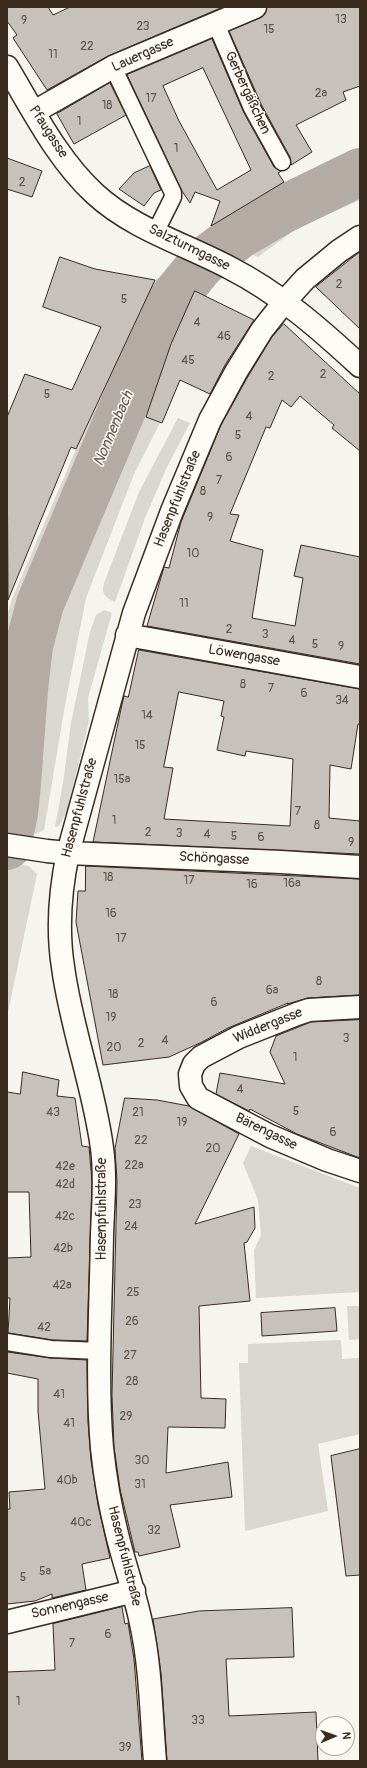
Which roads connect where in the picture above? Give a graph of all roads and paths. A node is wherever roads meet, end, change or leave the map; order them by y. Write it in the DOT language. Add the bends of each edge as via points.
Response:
graph roads {
  1 [pos="255,7"];
  2 [pos="216,24"];
  3 [pos="7,67"];
  4 [pos="113,68"];
  5 [pos="34,112"];
  6 [pos="282,162"];
  7 [pos="95,194"];
  8 [pos="155,233"];
  9 [pos="360,237"];
  10 [pos="285,301"];
  11 [pos="360,366"];
  12 [pos="127,636"];
  13 [pos="360,678"];
  14 [pos="7,845"];
  15 [pos="68,853"];
  16 [pos="360,868"];
  17 [pos="360,1007"];
  18 [pos="190,1074"];
  19 [pos="360,1171"];
  20 [pos="7,1342"];
  21 [pos="100,1351"];
  22 [pos="134,1591"];
  23 [pos="7,1622"];
  24 [pos="155,1761"];
  1 -- 2 [label="street, Lauergasse"];
  2 -- 4 [label="street, Lauergasse"];
  2 -- 6 [label="lane, Gerbergäßchen" via="252,108"];
  3 -- 5 [label="street, Pfaugasse"];
  4 -- 5 [label="street, Lauergasse"];
  4 -- 8 [label="lane" via="172,192 173,197"];
  5 -- 7 [label="street, Pfaugasse" via="63,158"];
  7 -- 8 [label="street, Salzturmgasse"];
  8 -- 10 [label="street, Salzturmgasse" via="230,268"];
  9 -- 10 [label="street, Hasenpfuhlstraße" via="305,279"];
  10 -- 11 [label="street, Salzturmgasse"];
  10 -- 12 [label="street, Hasenpfuhlstraße" via="262,330 210,420 172,511"];
  12 -- 13 [label="street, Löwengasse"];
  12 -- 15 [label="street, Hasenpfuhlstraße"];
  14 -- 15 [label="street, Schöngasse"];
  15 -- 16 [label="street, Schöngasse"];
  15 -- 21 [label="street, Hasenpfuhlstraße" via="59,915 63,968 98,1120 104,1180"];
  17 -- 18 [label="street, Widdergasse" via="309,1010 297,1014 239,1037 201,1057 194,1064"];
  18 -- 19 [label="street, Bärengasse" via="191,1086 198,1098 270,1136"];
  20 -- 21 [label="lane" via="51,1349"];
  21 -- 22 [label="street, Hasenpfuhlstraße" via="102,1446 107,1487 117,1536"];
  22 -- 23 [label="street, Sonnengasse"];
  22 -- 24 [label="street, Hasenpfuhlstraße" via="148,1665"];
}
